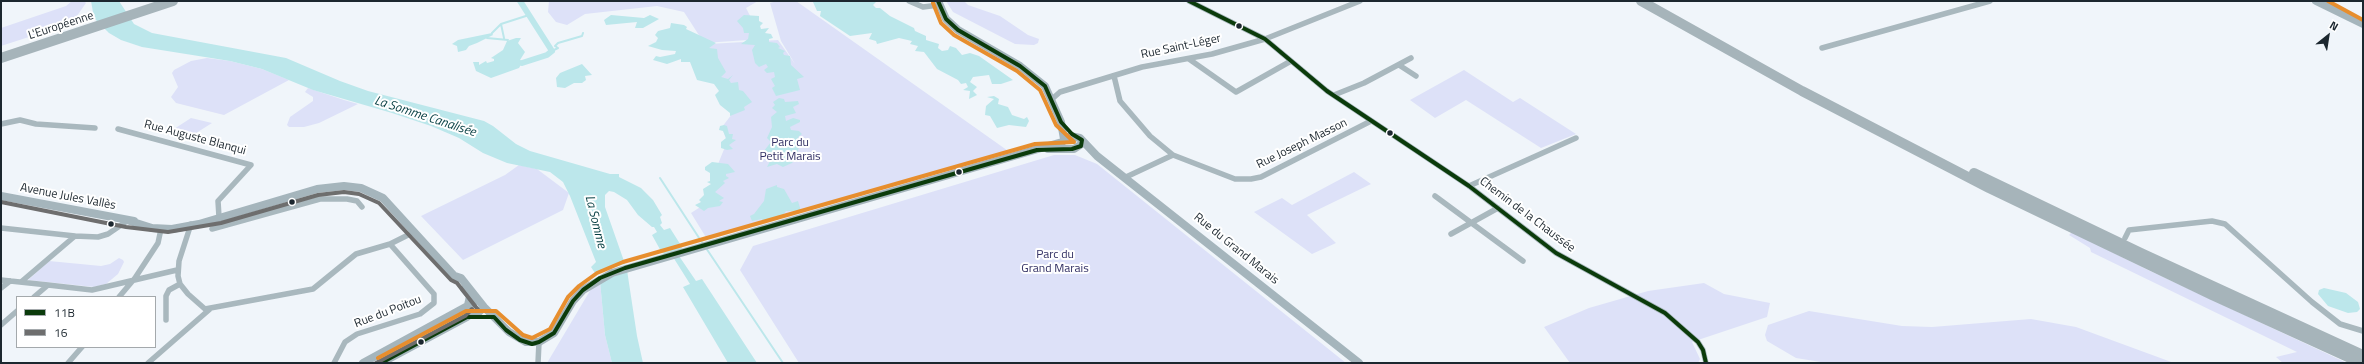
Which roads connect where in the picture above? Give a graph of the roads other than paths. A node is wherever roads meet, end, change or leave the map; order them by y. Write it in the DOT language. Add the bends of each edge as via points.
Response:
graph roads {
  1 [pos="173,1"];
  2 [pos="909,1"];
  3 [pos="1189,1"];
  4 [pos="1360,1"];
  5 [pos="1641,1"];
  6 [pos="1654,1"];
  7 [pos="1990,1"];
  8 [pos="2316,1"];
  9 [pos="938,3"];
  10 [pos="153,4"];
  11 [pos="2363,25"];
  12 [pos="74,31"];
  13 [pos="1265,39"];
  14 [pos="1822,48"];
  15 [pos="1,51"];
  16 [pos="1,58"];
  17 [pos="1189,58"];
  18 [pos="1411,58"];
  19 [pos="1291,61"];
  20 [pos="1399,65"];
  21 [pos="1114,76"];
  22 [pos="1416,76"];
  23 [pos="1334,95"];
  24 [pos="1052,99"];
  25 [pos="1371,121"];
  26 [pos="1061,122"];
  27 [pos="1,124"];
  28 [pos="95,128"];
  29 [pos="118,129"];
  30 [pos="1076,136"];
  31 [pos="1576,138"];
  32 [pos="1063,140"];
  33 [pos="1083,143"];
  34 [pos="1071,149"];
  35 [pos="1037,150"];
  36 [pos="1173,155"];
  37 [pos="1097,156"];
  38 [pos="1126,177"];
  39 [pos="1469,186"];
  40 [pos="1,196"];
  41 [pos="1435,196"];
  42 [pos="257,206"];
  43 [pos="362,207"];
  44 [pos="1498,208"];
  45 [pos="258,216"];
  46 [pos="219,217"];
  47 [pos="128,221"];
  48 [pos="1470,223"];
  49 [pos="191,224"];
  50 [pos="173,227"];
  51 [pos="1,228"];
  52 [pos="2079,228"];
  53 [pos="161,229"];
  54 [pos="212,229"];
  55 [pos="414,232"];
  56 [pos="1451,234"];
  57 [pos="75,236"];
  58 [pos="2125,238"];
  59 [pos="390,244"];
  60 [pos="1524,261"];
  61 [pos="177,270"];
  62 [pos="455,276"];
  63 [pos="1,280"];
  64 [pos="10,281"];
  65 [pos="132,281"];
  66 [pos="21,282"];
  67 [pos="180,284"];
  68 [pos="48,285"];
  69 [pos="1,288"];
  70 [pos="35,296"];
  71 [pos="120,296"];
  72 [pos="482,305"];
  73 [pos="210,309"];
  74 [pos="16,312"];
  75 [pos="467,312"];
  76 [pos="494,317"];
  77 [pos="166,320"];
  78 [pos="1,325"];
  79 [pos="2363,331"];
  80 [pos="540,342"];
  81 [pos="81,348"];
  82 [pos="2363,355"];
  83 [pos="68,363"];
  84 [pos="148,363"];
  85 [pos="334,363"];
  86 [pos="363,363"];
  87 [pos="381,363"];
  88 [pos="538,363"];
  89 [pos="1359,363"];
  90 [pos="1706,363"];
  91 [pos="2361,363"];
  1 -- 10 [label="highway, L'Européenne"];
  2 -- 9 [label="street" via="923,7"];
  3 -- 13 [label="street, Chemin de la Chaussée"];
  4 -- 13 [label="street, Rue Saint-Léger"];
  5 -- 52 [label="highway" via="1856,119 2066,226"];
  6 -- 52 [label="highway" via="1849,108"];
  7 -- 14 [label="street"];
  8 -- 11 [label="street"];
  9 -- 24 [label="street" via="946,19 958,30 1030,73 1045,86"];
  10 -- 12 [label="highway, L'Européenne"];
  12 -- 15 [label="highway, L'Européenne"];
  12 -- 16 [label="highway, L'Européenne"];
  13 -- 17 [label="street, Rue Saint-Léger"];
  13 -- 19 [label="street, Chemin de la Chaussée"];
  17 -- 19 [label="street" via="1236,92"];
  17 -- 21 [label="street, Rue Saint-Léger" via="1142,67"];
  18 -- 20 [label="street"];
  19 -- 23 [label="street, Chemin de la Chaussée"];
  20 -- 22 [label="street"];
  20 -- 23 [label="street"];
  21 -- 24 [label="street, Rue Saint-Léger" via="1060,92"];
  21 -- 36 [label="street, Rue Joseph Masson" via="1120,101 1150,136"];
  23 -- 25 [label="street, Chemin de la Chaussée"];
  24 -- 26 [label="street"];
  25 -- 36 [label="street, Rue Joseph Masson" via="1261,177 1251,179 1236,179"];
  25 -- 39 [label="street, Chemin de la Chaussée"];
  26 -- 30 [label="street"];
  26 -- 32 [label="street"];
  27 -- 28 [label="street" via="20,120 36,124"];
  29 -- 46 [label="street, Rue Auguste Blanqui" via="250,164 218,201"];
  30 -- 32 [label="street"];
  30 -- 33 [label="street, Rue du Grand Marais"];
  31 -- 39 [label="street"];
  32 -- 34 [label="street" via="1062,145"];
  32 -- 35 [label="street"];
  33 -- 34 [label="street"];
  33 -- 37 [label="street, Rue du Grand Marais"];
  34 -- 35 [label="street"];
  34 -- 37 [label="street, Rue du Grand Marais"];
  35 -- 80 [label="street" via="625,268 600,278 578,295 554,333"];
  36 -- 38 [label="street"];
  37 -- 38 [label="street, Rue du Grand Marais"];
  38 -- 89 [label="street, Rue du Grand Marais"];
  39 -- 44 [label="street, Chemin de la Chaussée"];
  40 -- 47 [label="street, Avenue Jules Vallès"];
  41 -- 48 [label="street"];
  42 -- 45 [label="street"];
  42 -- 46 [label="street"];
  42 -- 55 [label="street" via="317,189 344,186 361,188 383,198"];
  43 -- 45 [label="street" via="357,201 352,200 320,199"];
  44 -- 48 [label="street"];
  44 -- 90 [label="street, Chemin de la Chaussée" via="1556,253 1655,306 1684,328 1703,350"];
  45 -- 54 [label="street"];
  46 -- 49 [label="street"];
  47 -- 50 [label="street, Avenue Jules Vallès"];
  47 -- 53 [label="street, Avenue Jules Vallès"];
  47 -- 57 [label="street" via="108,234 98,237"];
  48 -- 56 [label="street"];
  48 -- 60 [label="street"];
  49 -- 50 [label="street"];
  49 -- 61 [label="street"];
  50 -- 53 [label="street, Avenue Jules Vallès"];
  51 -- 57 [label="street"];
  52 -- 82 [label="highway" via="2092,230"];
  52 -- 91 [label="highway"];
  53 -- 65 [label="street" via="158,243"];
  55 -- 59 [label="street"];
  55 -- 62 [label="street"];
  57 -- 66 [label="street"];
  58 -- 79 [label="street" via="2129,230 2212,221 2225,224 2340,324"];
  59 -- 73 [label="street" via="356,254 319,286"];
  59 -- 85 [label="street, Rue du Poitou" via="434,294 434,303 420,314 358,334 345,342"];
  61 -- 65 [label="street"];
  61 -- 67 [label="street"];
  62 -- 72 [label="street" via="461,278"];
  62 -- 75 [label="street" via="470,296"];
  63 -- 64 [label="street"];
  64 -- 66 [label="street"];
  64 -- 69 [label="street"];
  65 -- 68 [label="street" via="92,290"];
  65 -- 71 [label="street"];
  66 -- 68 [label="street"];
  67 -- 73 [label="street" via="205,309"];
  67 -- 77 [label="street" via="169,290 166,296"];
  68 -- 70 [label="street"];
  72 -- 75 [label="street" via="481,312"];
  72 -- 76 [label="street"];
  73 -- 84 [label="street"];
  74 -- 78 [label="street"];
  75 -- 76 [label="street"];
  75 -- 86 [label="street"];
  75 -- 87 [label="street"];
  76 -- 80 [label="street" via="520,340 532,344"];
  80 -- 88 [label="street"];
  81 -- 83 [label="street"];
}
